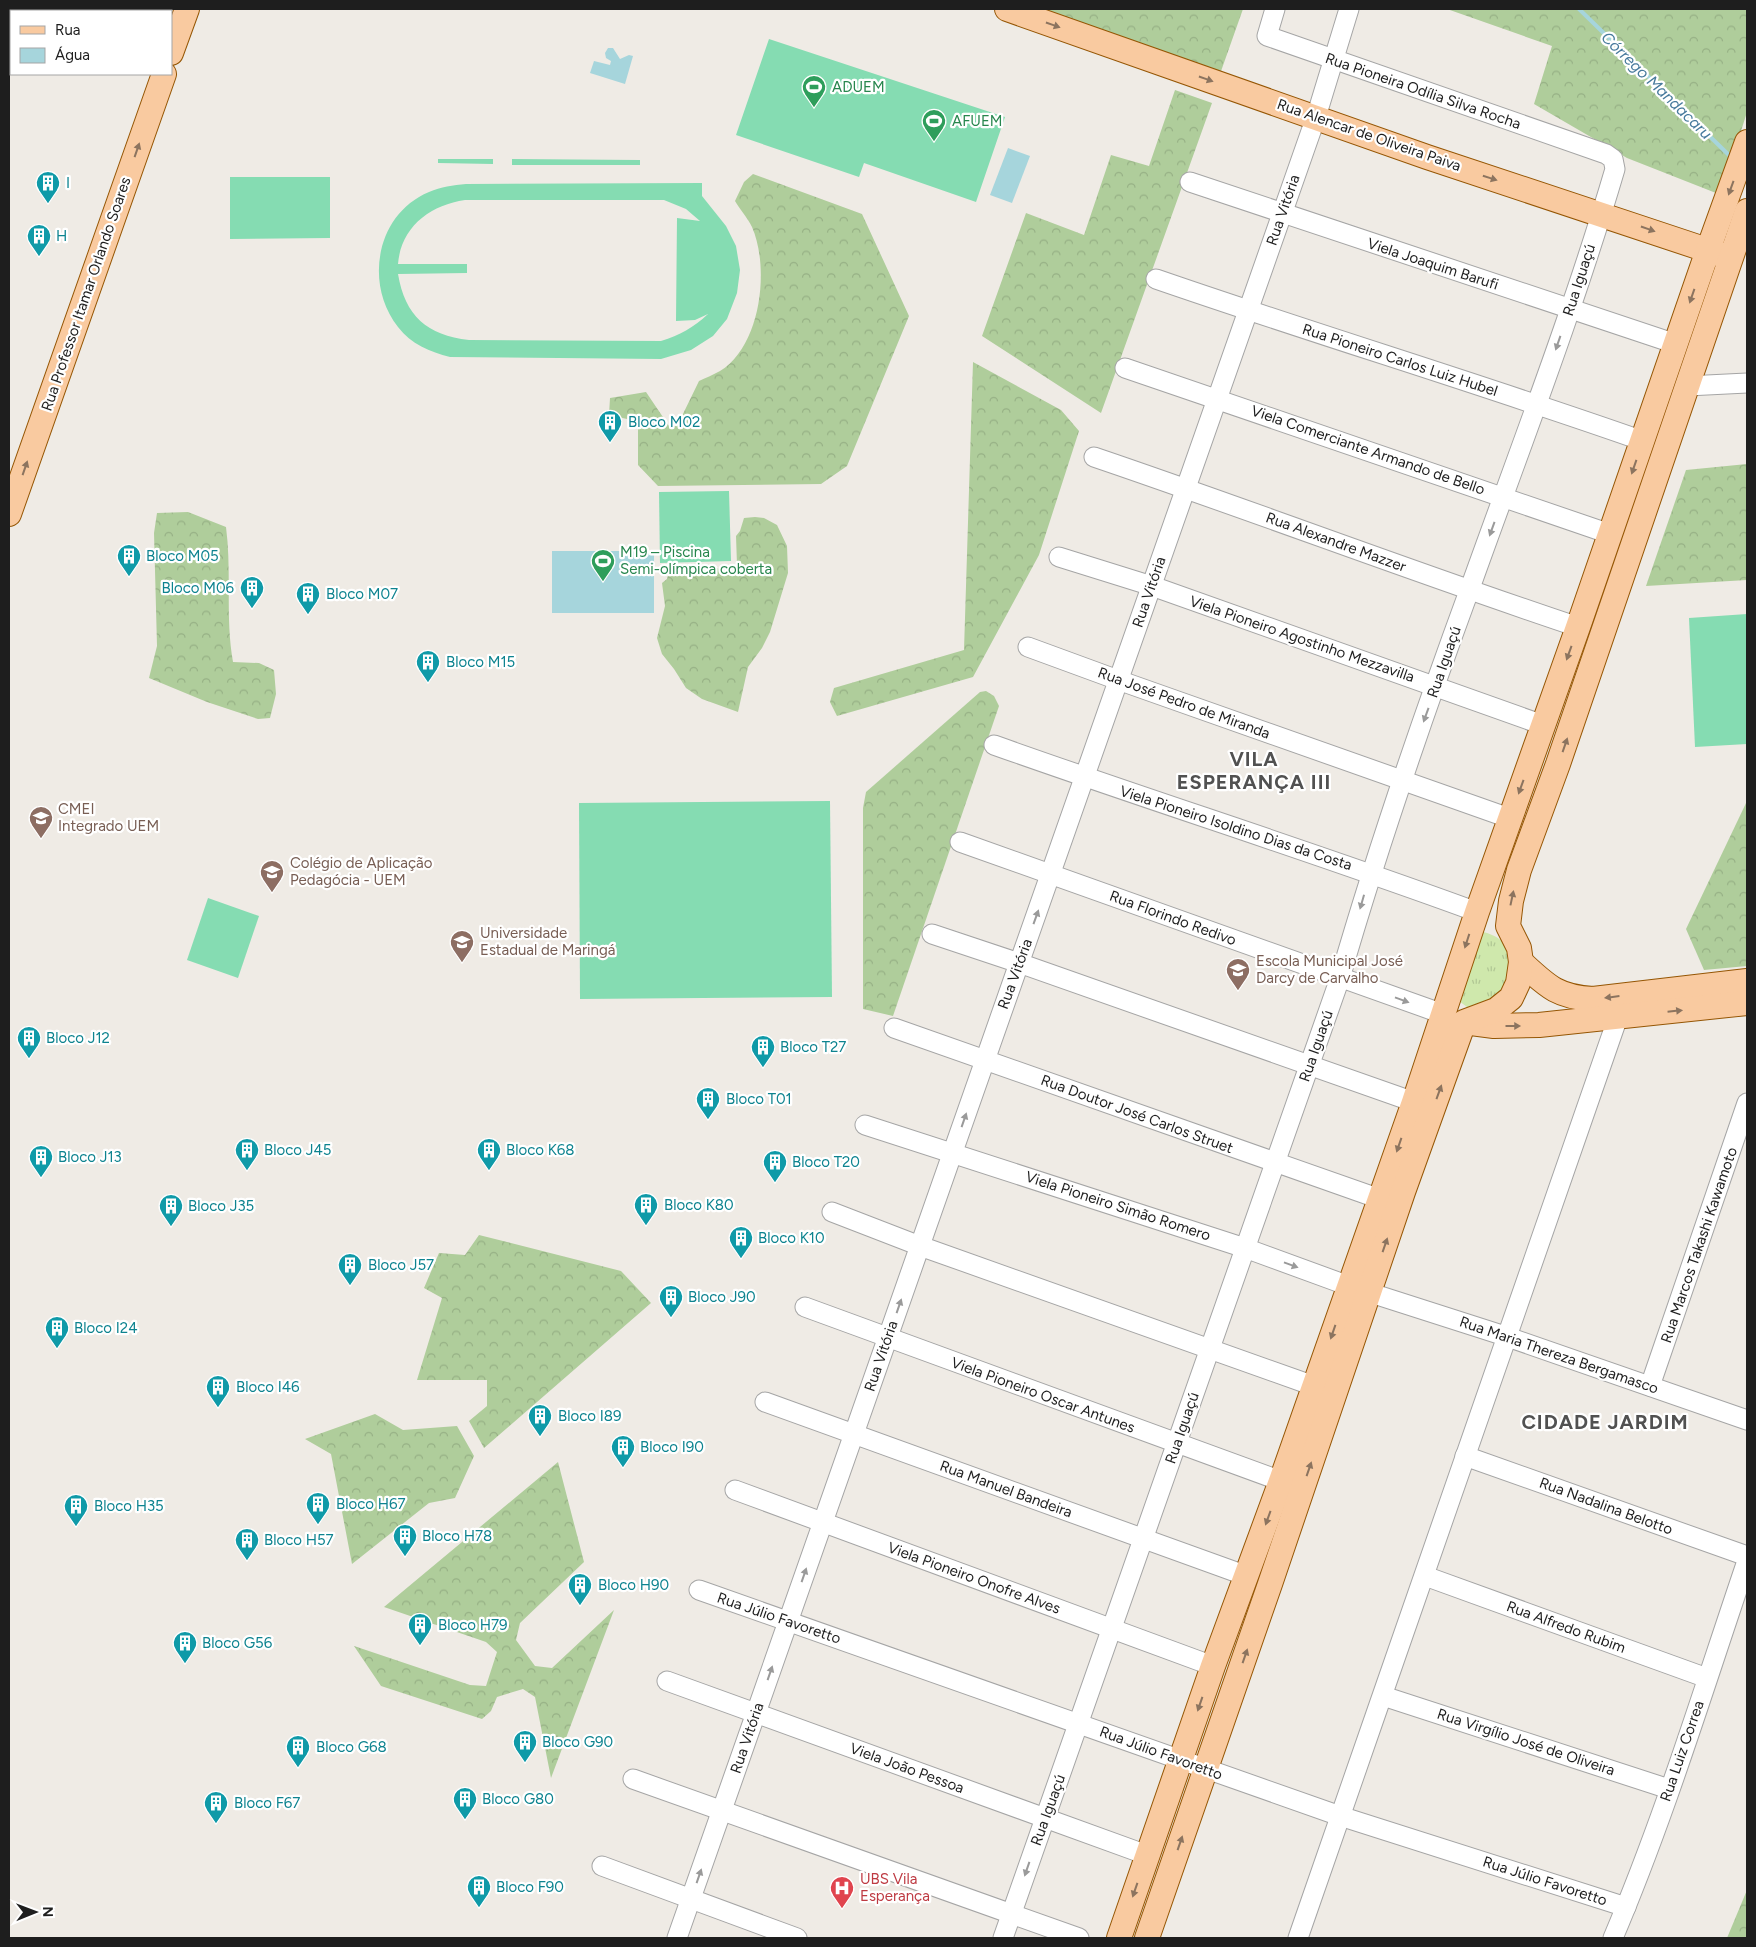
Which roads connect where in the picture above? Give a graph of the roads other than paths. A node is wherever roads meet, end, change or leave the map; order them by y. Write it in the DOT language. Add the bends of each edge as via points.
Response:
graph roads {
  1 [pos="187,9"];
  2 [pos="1007,9"];
  3 [pos="1275,9"];
  4 [pos="1349,9"];
  5 [pos="172,50"];
  6 [pos="1333,60"];
  7 [pos="164,75"];
  8 [pos="1316,117"];
  9 [pos="1747,142"];
  10 [pos="1606,154"];
  11 [pos="1190,182"];
  12 [pos="1747,211"];
  13 [pos="1282,214"];
  14 [pos="1602,214"];
  15 [pos="1708,250"];
  16 [pos="1732,258"];
  17 [pos="1156,279"];
  18 [pos="1570,310"];
  19 [pos="1248,311"];
  20 [pos="1676,344"];
  21 [pos="1125,368"];
  22 [pos="1747,384"];
  23 [pos="1687,386"];
  24 [pos="1218,398"];
  25 [pos="1537,404"];
  26 [pos="1643,441"];
  27 [pos="1094,457"];
  28 [pos="1186,488"];
  29 [pos="1503,497"];
  30 [pos="9,514"];
  31 [pos="1610,534"];
  32 [pos="1059,557"];
  33 [pos="1152,586"];
  34 [pos="1469,590"];
  35 [pos="1578,627"];
  36 [pos="1028,647"];
  37 [pos="1118,680"];
  38 [pos="1436,686"];
  39 [pos="1543,725"];
  40 [pos="994,745"];
  41 [pos="1084,777"];
  42 [pos="1402,780"];
  43 [pos="1509,818"];
  44 [pos="960,842"];
  45 [pos="1370,872"];
  46 [pos="1050,873"];
  47 [pos="1476,912"];
  48 [pos="1508,926"];
  49 [pos="932,934"];
  50 [pos="1522,962"];
  51 [pos="1019,963"];
  52 [pos="1340,978"];
  53 [pos="1747,981"];
  54 [pos="1747,1004"];
  55 [pos="1618,1016"];
  56 [pos="1454,1018"];
  57 [pos="894,1028"];
  58 [pos="985,1059"];
  59 [pos="1309,1065"];
  60 [pos="1414,1102"];
  61 [pos="1747,1103"];
  62 [pos="865,1125"];
  63 [pos="953,1152"];
  64 [pos="1275,1163"];
  65 [pos="1380,1199"];
  66 [pos="832,1212"];
  67 [pos="920,1246"];
  68 [pos="1245,1248"];
  69 [pos="1359,1289"];
  70 [pos="804,1307"];
  71 [pos="1506,1336"];
  72 [pos="888,1338"];
  73 [pos="1209,1350"];
  74 [pos="1314,1386"];
  75 [pos="1650,1386"];
  76 [pos="766,1402"];
  77 [pos="1747,1420"];
  78 [pos="854,1433"];
  79 [pos="1177,1443"];
  80 [pos="1465,1456"];
  81 [pos="1282,1481"];
  82 [pos="734,1490"];
  83 [pos="822,1523"];
  84 [pos="1143,1539"];
  85 [pos="1747,1556"];
  86 [pos="1747,1561"];
  87 [pos="1247,1576"];
  88 [pos="1425,1576"];
  89 [pos="699,1590"];
  90 [pos="788,1621"];
  91 [pos="1112,1629"];
  92 [pos="1213,1666"];
  93 [pos="1707,1678"];
  94 [pos="667,1681"];
  95 [pos="1383,1696"];
  96 [pos="756,1713"];
  97 [pos="1078,1724"];
  98 [pos="1181,1759"];
  99 [pos="1206,1769"];
  100 [pos="633,1779"];
  101 [pos="1669,1789"];
  102 [pos="721,1810"];
  103 [pos="1340,1816"];
  104 [pos="1046,1818"];
  105 [pos="1147,1855"];
  106 [pos="602,1866"];
  107 [pos="690,1899"];
  108 [pos="1626,1907"];
  109 [pos="1012,1914"];
  110 [pos="1301,1937"];
  111 [pos="677,1938"];
  112 [pos="797,1938"];
  113 [pos="1004,1938"];
  114 [pos="1079,1938"];
  115 [pos="1118,1938"];
  116 [pos="1147,1938"];
  117 [pos="1613,1938"];
  1 -- 5 [label="main road"];
  2 -- 8 [label="main road, Rua Alencar de Oliveira Paiva, one-way"];
  3 -- 6 [label="street, Rua Pioneira Odília Silva Rocha" via="1267,36"];
  4 -- 6 [label="street, Rua Vitória"];
  6 -- 8 [label="street, Rua Vitória"];
  6 -- 10 [label="street, Rua Pioneira Odília Silva Rocha"];
  30 -- 7 [label="main road, Rua Professor Itamar Orlando Soares, one-way"];
  8 -- 13 [label="street, Rua Vitória"];
  8 -- 14 [label="main road, Rua Alencar de Oliveira Paiva, one-way"];
  9 -- 15 [label="main road, one-way"];
  10 -- 14 [label="street, Rua Iguaçú" via="1613,159 1615,169"];
  11 -- 13 [label="street, Viela Joaquim Barufi"];
  12 -- 16 [label="main road"];
  13 -- 18 [label="street, Viela Joaquim Barufi"];
  13 -- 19 [label="street, Rua Vitória"];
  14 -- 15 [label="main road, Rua Alencar de Oliveira Paiva, one-way"];
  14 -- 18 [label="street, Rua Iguaçú"];
  15 -- 16 [label="main road, Rua Alencar de Oliveira Paiva"];
  15 -- 20 [label="main road, one-way"];
  16 -- 23 [label="main road"];
  17 -- 19 [label="street, Rua Pioneiro Carlos Luiz Hubel"];
  18 -- 20 [label="street, Viela Joaquim Barufi"];
  18 -- 25 [label="street, Rua Iguaçú, one-way"];
  19 -- 24 [label="street, Rua Vitória"];
  19 -- 25 [label="street, Rua Pioneiro Carlos Luiz Hubel"];
  20 -- 26 [label="main road"];
  21 -- 24 [label="street, Viela Comerciante Armando de Bello"];
  22 -- 23 [label="street"];
  48 -- 23 [label="main road, one-way" via="1519,870"];
  24 -- 28 [label="street, Rua Vitória"];
  24 -- 29 [label="street, Viela Comerciante Armando de Bello"];
  25 -- 26 [label="street, Rua Pioneiro Carlos Luiz Hubel"];
  25 -- 29 [label="street, Rua Iguaçú"];
  26 -- 31 [label="main road, one-way"];
  27 -- 28 [label="street, Rua Alexandre Mazzer"];
  28 -- 33 [label="street, Rua Vitória"];
  28 -- 34 [label="street, Rua Alexandre Mazzer"];
  29 -- 31 [label="street, Viela Comerciante Armando de Bello"];
  29 -- 34 [label="street, Rua Iguaçú, one-way"];
  31 -- 35 [label="main road"];
  32 -- 33 [label="street, Viela Pioneiro Agostinho Mezzavilla"];
  33 -- 37 [label="street, Rua Vitória"];
  33 -- 38 [label="street, Viela Pioneiro Agostinho Mezzavilla"];
  34 -- 35 [label="street, Rua Alexandre Mazzer"];
  34 -- 38 [label="street, Rua Iguaçú"];
  35 -- 39 [label="main road, one-way"];
  36 -- 37 [label="street, Rua José Pedro de Miranda"];
  37 -- 41 [label="street, Rua Vitória"];
  37 -- 42 [label="street, Rua José Pedro de Miranda"];
  38 -- 39 [label="street, Viela Pioneiro Agostinho Mezzavilla"];
  38 -- 42 [label="street, Rua Iguaçú, one-way"];
  39 -- 43 [label="main road, one-way"];
  40 -- 41 [label="street, Viela Pioneiro Isoldino Dias da Costa"];
  41 -- 45 [label="street, Viela Pioneiro Isoldino Dias da Costa"];
  41 -- 46 [label="street, Rua Vitória"];
  42 -- 43 [label="street, Rua José Pedro de Miranda"];
  42 -- 45 [label="street, Rua Iguaçú"];
  43 -- 47 [label="main road"];
  44 -- 46 [label="street, Rua Florindo Redivo"];
  45 -- 47 [label="street, Viela Pioneiro Isoldino Dias da Costa"];
  45 -- 52 [label="street, Rua Iguaçú, one-way"];
  51 -- 46 [label="street, Rua Vitória, one-way"];
  46 -- 52 [label="street, Rua Florindo Redivo"];
  47 -- 48 [label="main road"];
  47 -- 56 [label="main road, one-way"];
  48 -- 50 [label="main road"];
  49 -- 51 [label="street"];
  53 -- 50 [label="main road, one-way" via="1593,999 1574,998 1559,993"];
  50 -- 56 [label="main road" via="1511,998 1496,1010"];
  51 -- 58 [label="street, Rua Vitória"];
  51 -- 59 [label="street"];
  52 -- 56 [label="street, Rua Florindo Redivo, one-way"];
  52 -- 59 [label="street, Rua Iguaçú"];
  55 -- 54 [label="main road, one-way"];
  56 -- 55 [label="main road, one-way" via="1494,1026 1539,1025"];
  55 -- 71 [label="street"];
  56 -- 60 [label="main road"];
  69 -- 56 [label="main road, one-way"];
  57 -- 58 [label="street, Rua Doutor José Carlos Struet"];
  63 -- 58 [label="street, Rua Vitória, one-way"];
  58 -- 64 [label="street, Rua Doutor José Carlos Struet"];
  59 -- 60 [label="street"];
  59 -- 64 [label="street, Rua Iguaçú"];
  60 -- 65 [label="main road, one-way"];
  61 -- 75 [label="street, Rua Marcos Takashi Kawamoto"];
  62 -- 63 [label="street, Viela Pioneiro Simão Romero"];
  63 -- 67 [label="street, Rua Vitória"];
  63 -- 68 [label="street, Viela Pioneiro Simão Romero"];
  64 -- 65 [label="street, Rua Doutor José Carlos Struet"];
  64 -- 68 [label="street, Rua Iguaçú"];
  65 -- 69 [label="main road"];
  66 -- 67 [label="street"];
  72 -- 67 [label="street, Rua Vitória, one-way"];
  67 -- 73 [label="street"];
  68 -- 69 [label="street, Viela Pioneiro Simão Romero, one-way"];
  68 -- 73 [label="street, Rua Iguaçú"];
  69 -- 71 [label="street, Rua Maria Thereza Bergamasco"];
  69 -- 74 [label="main road, one-way"];
  99 -- 69 [label="main road, one-way"];
  70 -- 72 [label="street, Viela Pioneiro Oscar Antunes"];
  71 -- 75 [label="street, Rua Maria Thereza Bergamasco"];
  71 -- 80 [label="street"];
  72 -- 78 [label="street, Rua Vitória"];
  72 -- 79 [label="street, Viela Pioneiro Oscar Antunes"];
  73 -- 74 [label="street"];
  73 -- 79 [label="street, Rua Iguaçú"];
  74 -- 81 [label="main road"];
  75 -- 77 [label="street, Rua Maria Thereza Bergamasco"];
  76 -- 78 [label="street, Rua Manuel Bandeira"];
  78 -- 83 [label="street, Rua Vitória"];
  78 -- 84 [label="street, Rua Manuel Bandeira"];
  79 -- 81 [label="street, Viela Pioneiro Oscar Antunes"];
  79 -- 84 [label="street, Rua Iguaçú"];
  80 -- 85 [label="street, Rua Nadalina Belotto"];
  80 -- 88 [label="street"];
  81 -- 87 [label="main road, one-way"];
  82 -- 83 [label="street, Viela Pioneiro Onofre Alves"];
  90 -- 83 [label="street, Rua Vitória, one-way"];
  83 -- 91 [label="street, Viela Pioneiro Onofre Alves"];
  84 -- 87 [label="street, Rua Manuel Bandeira"];
  84 -- 91 [label="street, Rua Iguaçú"];
  86 -- 93 [label="street, Rua Luiz Correa"];
  87 -- 92 [label="main road"];
  88 -- 93 [label="street, Rua Alfredo Rubim"];
  88 -- 95 [label="street"];
  89 -- 90 [label="street, Rua Júlio Favoretto"];
  96 -- 90 [label="street, Rua Vitória, one-way"];
  90 -- 97 [label="street, Rua Júlio Favoretto"];
  91 -- 92 [label="street, Viela Pioneiro Onofre Alves"];
  91 -- 97 [label="street, Rua Iguaçú"];
  92 -- 98 [label="main road, one-way"];
  93 -- 101 [label="street, Rua Luiz Correa"];
  94 -- 96 [label="street, Viela João Pessoa"];
  95 -- 101 [label="street, Rua Virgílio José de Oliveira"];
  95 -- 103 [label="street"];
  96 -- 102 [label="street, Rua Vitória"];
  96 -- 104 [label="street, Viela João Pessoa"];
  97 -- 98 [label="street, Rua Júlio Favoretto"];
  97 -- 104 [label="street, Rua Iguaçú"];
  98 -- 99 [label="street, Rua Júlio Favoretto"];
  98 -- 105 [label="main road"];
  99 -- 103 [label="street, Rua Júlio Favoretto"];
  116 -- 99 [label="main road, one-way"];
  100 -- 102 [label="street"];
  101 -- 108 [label="street, Rua Luiz Correa"];
  107 -- 102 [label="street, Rua Vitória, one-way"];
  102 -- 109 [label="street"];
  103 -- 108 [label="street, Rua Júlio Favoretto"];
  103 -- 110 [label="street"];
  104 -- 105 [label="street, Viela João Pessoa"];
  104 -- 109 [label="street, Rua Iguaçú, one-way"];
  105 -- 115 [label="main road, one-way"];
  106 -- 107 [label="street"];
  107 -- 111 [label="street, Rua Vitória"];
  107 -- 112 [label="street"];
  108 -- 117 [label="street, Rua Luiz Correa"];
  109 -- 113 [label="street, Rua Iguaçú"];
  109 -- 114 [label="street"];
}
